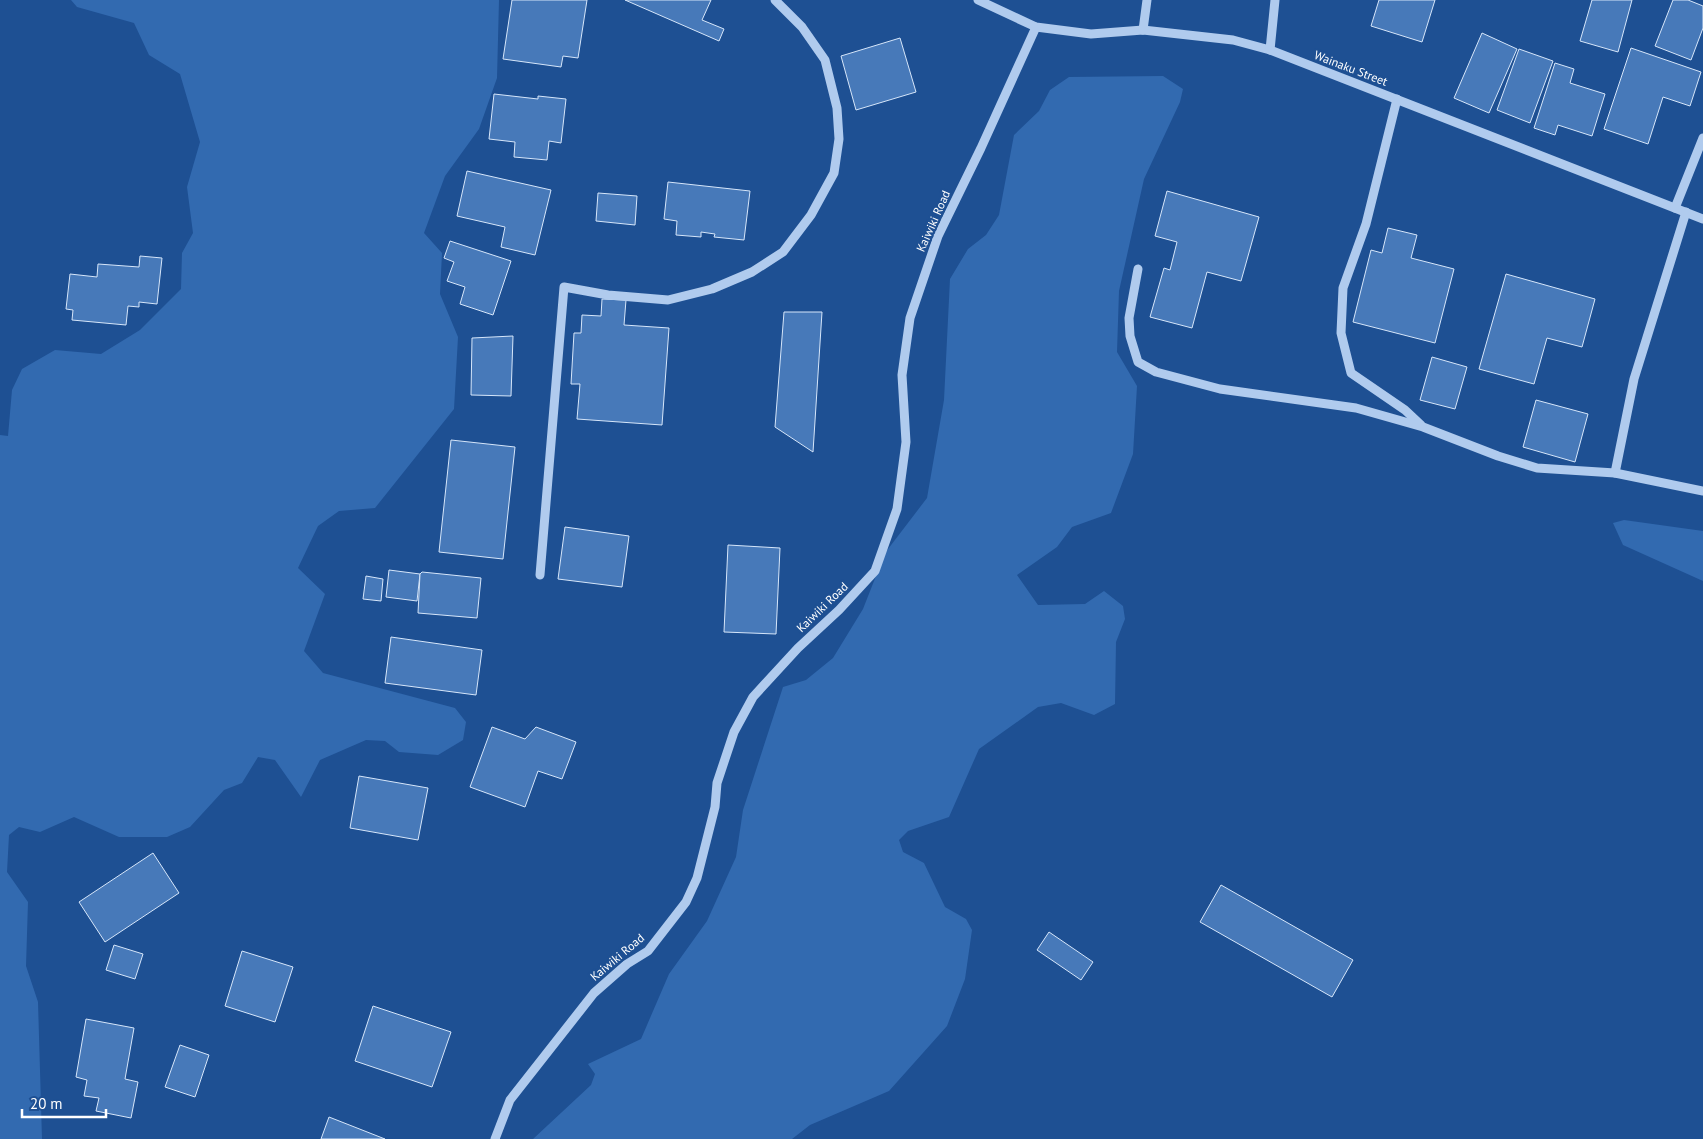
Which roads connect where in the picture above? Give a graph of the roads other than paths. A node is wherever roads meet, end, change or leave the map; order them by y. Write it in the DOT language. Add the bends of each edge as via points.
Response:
graph roads {
  1 [pos="775,0"];
  2 [pos="978,0"];
  3 [pos="1147,0"];
  4 [pos="1275,0"];
  5 [pos="1036,28"];
  6 [pos="1143,30"];
  7 [pos="1270,50"];
  8 [pos="1397,100"];
  9 [pos="1703,138"];
  10 [pos="1675,208"];
  11 [pos="1686,212"];
  12 [pos="1703,219"];
  13 [pos="1138,269"];
  14 [pos="1423,427"];
  15 [pos="1616,473"];
  16 [pos="1703,491"];
  17 [pos="540,576"];
  18 [pos="495,1139"];
  1 -- 17 [label="street" via="802,28 825,60 837,108 840,139 834,173 811,215 783,252 752,272 712,289 668,300 564,287"];
  2 -- 5 [label="street, Wainaku Street"];
  3 -- 6 [label="street"];
  4 -- 7 [label="street"];
  5 -- 6 [label="street, Wainaku Street" via="1091,34"];
  5 -- 18 [label="street, Kaiwiki Road" via="938,236 910,318 902,376 906,442 898,509 875,571 753,697 734,732 717,783 715,807 697,878 686,902 648,951 627,964 594,993 510,1100"];
  6 -- 7 [label="street, Wainaku Street" via="1234,40"];
  7 -- 8 [label="street, Wainaku Street"];
  8 -- 10 [label="street, Wainaku Street"];
  8 -- 14 [label="street" via="1366,224 1343,288 1341,333 1351,373 1405,410"];
  9 -- 10 [label="street"];
  10 -- 11 [label="street, Wainaku Street"];
  11 -- 12 [label="street, Wainaku Street"];
  11 -- 15 [label="street" via="1634,379"];
  13 -- 14 [label="street" via="1129,318 1130,336 1138,362 1156,372 1220,389 1356,408"];
  14 -- 15 [label="street" via="1537,468"];
  15 -- 16 [label="street"];
}
